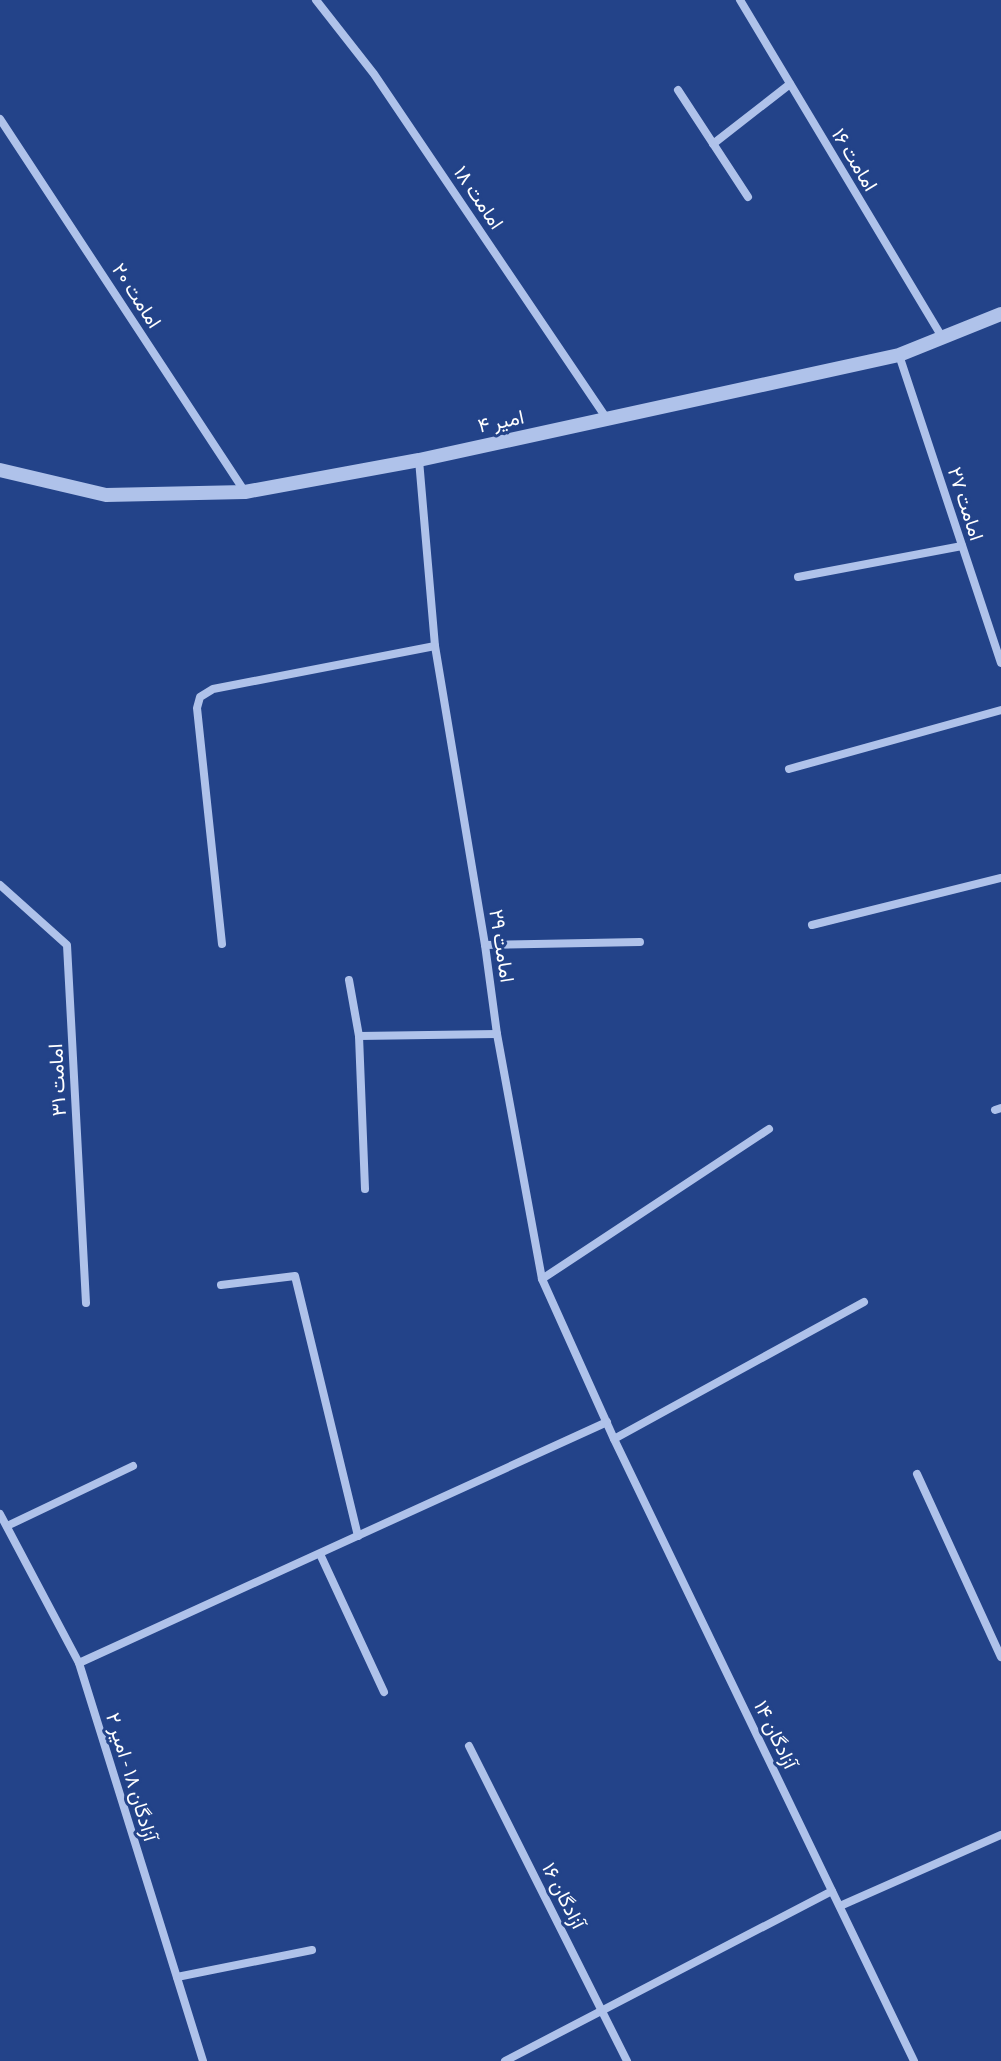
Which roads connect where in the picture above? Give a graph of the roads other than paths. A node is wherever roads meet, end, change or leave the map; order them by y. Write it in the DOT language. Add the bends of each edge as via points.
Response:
graph roads {
  1 [pos="316,0"];
  2 [pos="740,0"];
  3 [pos="790,84"];
  4 [pos="678,90"];
  5 [pos="0,119"];
  6 [pos="713,144"];
  7 [pos="748,197"];
  8 [pos="1001,314"];
  9 [pos="942,337"];
  10 [pos="899,355"];
  11 [pos="607,419"];
  12 [pos="419,460"];
  13 [pos="0,470"];
  14 [pos="245,492"];
  15 [pos="962,546"];
  16 [pos="798,577"];
  17 [pos="435,646"];
  18 [pos="1001,663"];
  19 [pos="1001,710"];
  20 [pos="789,769"];
  21 [pos="1001,878"];
  22 [pos="0,885"];
  23 [pos="812,925"];
  24 [pos="640,942"];
  25 [pos="222,944"];
  26 [pos="485,945"];
  27 [pos="349,980"];
  28 [pos="497,1034"];
  29 [pos="359,1036"];
  30 [pos="769,1129"];
  31 [pos="365,1189"];
  32 [pos="542,1279"];
  33 [pos="221,1285"];
  34 [pos="864,1302"];
  35 [pos="86,1303"];
  36 [pos="607,1422"];
  37 [pos="614,1439"];
  38 [pos="133,1466"];
  39 [pos="917,1474"];
  40 [pos="0,1514"];
  41 [pos="7,1526"];
  42 [pos="358,1536"];
  43 [pos="320,1554"];
  44 [pos="1001,1657"];
  45 [pos="79,1663"];
  46 [pos="384,1692"];
  47 [pos="469,1746"];
  48 [pos="1001,1835"];
  49 [pos="832,1891"];
  50 [pos="840,1906"];
  51 [pos="312,1950"];
  52 [pos="177,1977"];
  53 [pos="602,2010"];
  54 [pos="203,2061"];
  55 [pos="505,2061"];
  56 [pos="627,2061"];
  57 [pos="914,2061"];
  1 -- 11 [label="street, امامت ۱۸" via="374,74"];
  2 -- 3 [label="street, امامت ۱۶"];
  3 -- 6 [label="street"];
  3 -- 9 [label="street, امامت ۱۶"];
  4 -- 6 [label="street"];
  5 -- 14 [label="street, امامت ۲۰"];
  6 -- 7 [label="street"];
  8 -- 9 [label="street, امیر ۴"];
  9 -- 10 [label="street, امیر ۴"];
  10 -- 11 [label="street, امیر ۴"];
  10 -- 15 [label="street, امامت ۲۷"];
  11 -- 12 [label="street, امیر ۴"];
  12 -- 14 [label="street, امیر ۴"];
  12 -- 17 [label="street, امامت ۲۹"];
  13 -- 14 [label="street, امیر ۴" via="106,495"];
  15 -- 16 [label="street"];
  15 -- 18 [label="street, امامت ۲۷"];
  17 -- 25 [label="street" via="213,689 200,697"];
  17 -- 26 [label="street, امامت ۲۹"];
  19 -- 20 [label="street"];
  21 -- 23 [label="street"];
  22 -- 35 [label="street, امامت ۳۱" via="67,945"];
  24 -- 26 [label="street"];
  26 -- 28 [label="street, امامت ۲۹"];
  27 -- 29 [label="street"];
  28 -- 29 [label="street"];
  28 -- 32 [label="street, امامت ۲۹"];
  29 -- 31 [label="street"];
  30 -- 32 [label="street"];
  32 -- 36 [label="street, امامت ۲۹"];
  33 -- 42 [label="street" via="295,1276"];
  34 -- 37 [label="street"];
  36 -- 37 [label="street, آزادگان ۱۴"];
  36 -- 42 [label="street"];
  37 -- 49 [label="street, آزادگان ۱۴"];
  38 -- 41 [label="street"];
  39 -- 44 [label="street"];
  40 -- 41 [label="street, آزادگان ۱۸ - امیر ۲"];
  41 -- 45 [label="street, آزادگان ۱۸ - امیر ۲"];
  42 -- 43 [label="street"];
  43 -- 45 [label="street"];
  43 -- 46 [label="street"];
  45 -- 52 [label="street, آزادگان ۱۸ - امیر ۲"];
  47 -- 53 [label="street, آزادگان ۱۶"];
  48 -- 50 [label="street"];
  49 -- 50 [label="street, آزادگان ۱۴"];
  49 -- 53 [label="street"];
  50 -- 57 [label="street, آزادگان ۱۴"];
  51 -- 52 [label="street"];
  52 -- 54 [label="street, آزادگان ۱۸ - امیر ۲"];
  53 -- 55 [label="street"];
  53 -- 56 [label="street, آزادگان ۱۶"];
}
